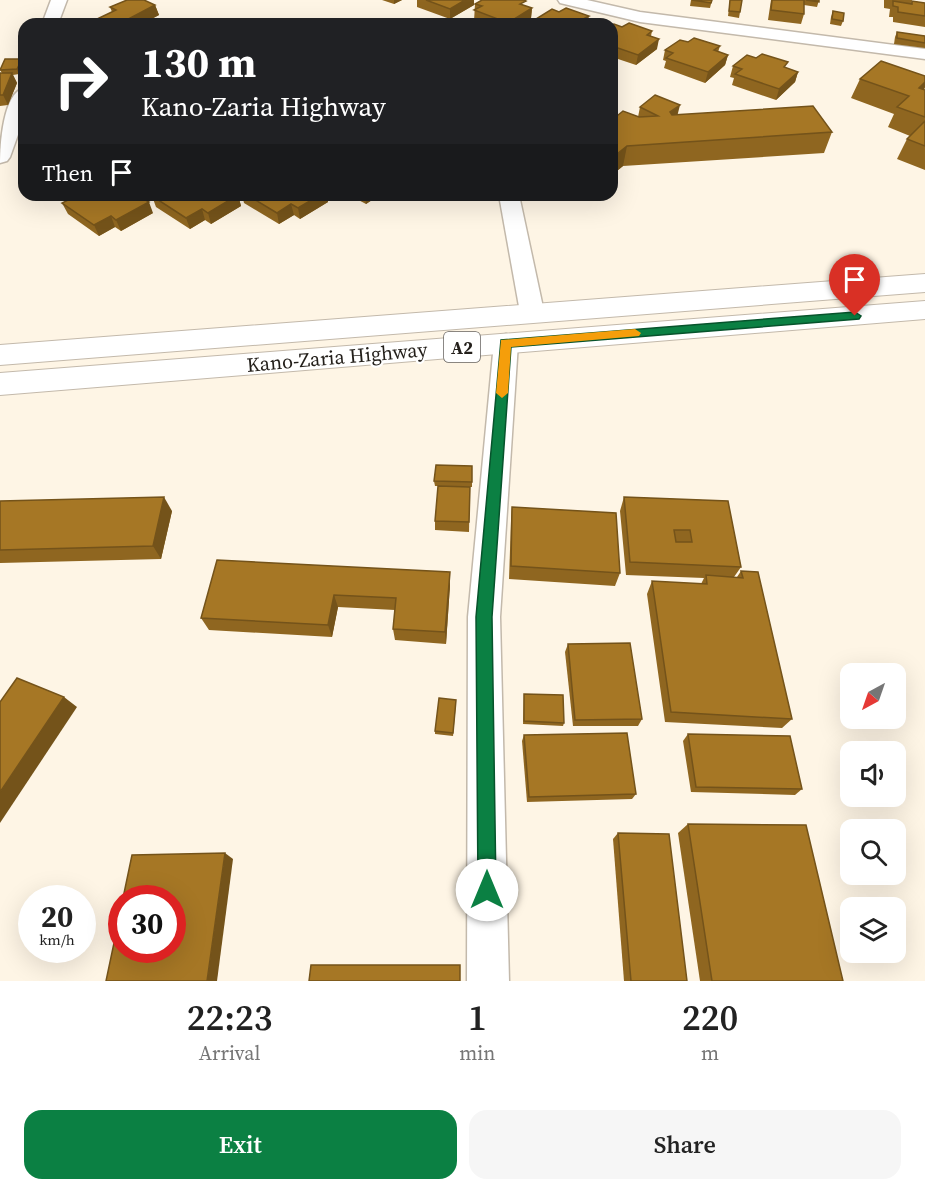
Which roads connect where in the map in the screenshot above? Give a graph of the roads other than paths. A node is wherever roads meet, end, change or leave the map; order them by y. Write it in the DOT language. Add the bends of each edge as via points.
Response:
graph roads {
  1 [pos="59,0"];
  2 [pos="566,0"];
  3 [pos="627,7"];
  4 [pos="52,18"];
  5 [pos="925,54"];
  6 [pos="18,109"];
  7 [pos="0,157"];
  8 [pos="510,201"];
  9 [pos="925,283"];
  10 [pos="925,310"];
  11 [pos="532,312"];
  12 [pos="506,343"];
  13 [pos="0,354"];
  14 [pos="0,384"];
  15 [pos="488,981"];
  1 -- 4 [label="street"];
  2 -- 3 [label="street"];
  3 -- 5 [label="street"];
  6 -- 7 [label="street"];
  8 -- 11 [label="street"];
  9 -- 11 [label="highway, Kano-Zaria Highway / A2"];
  10 -- 12 [label="highway, Kano-Zaria Highway / A2"];
  11 -- 13 [label="highway, Kano-Zaria Highway / A2"];
  12 -- 14 [label="highway, Kano-Zaria Highway / A2"];
  12 -- 15 [label="street" via="484,617"];
}
